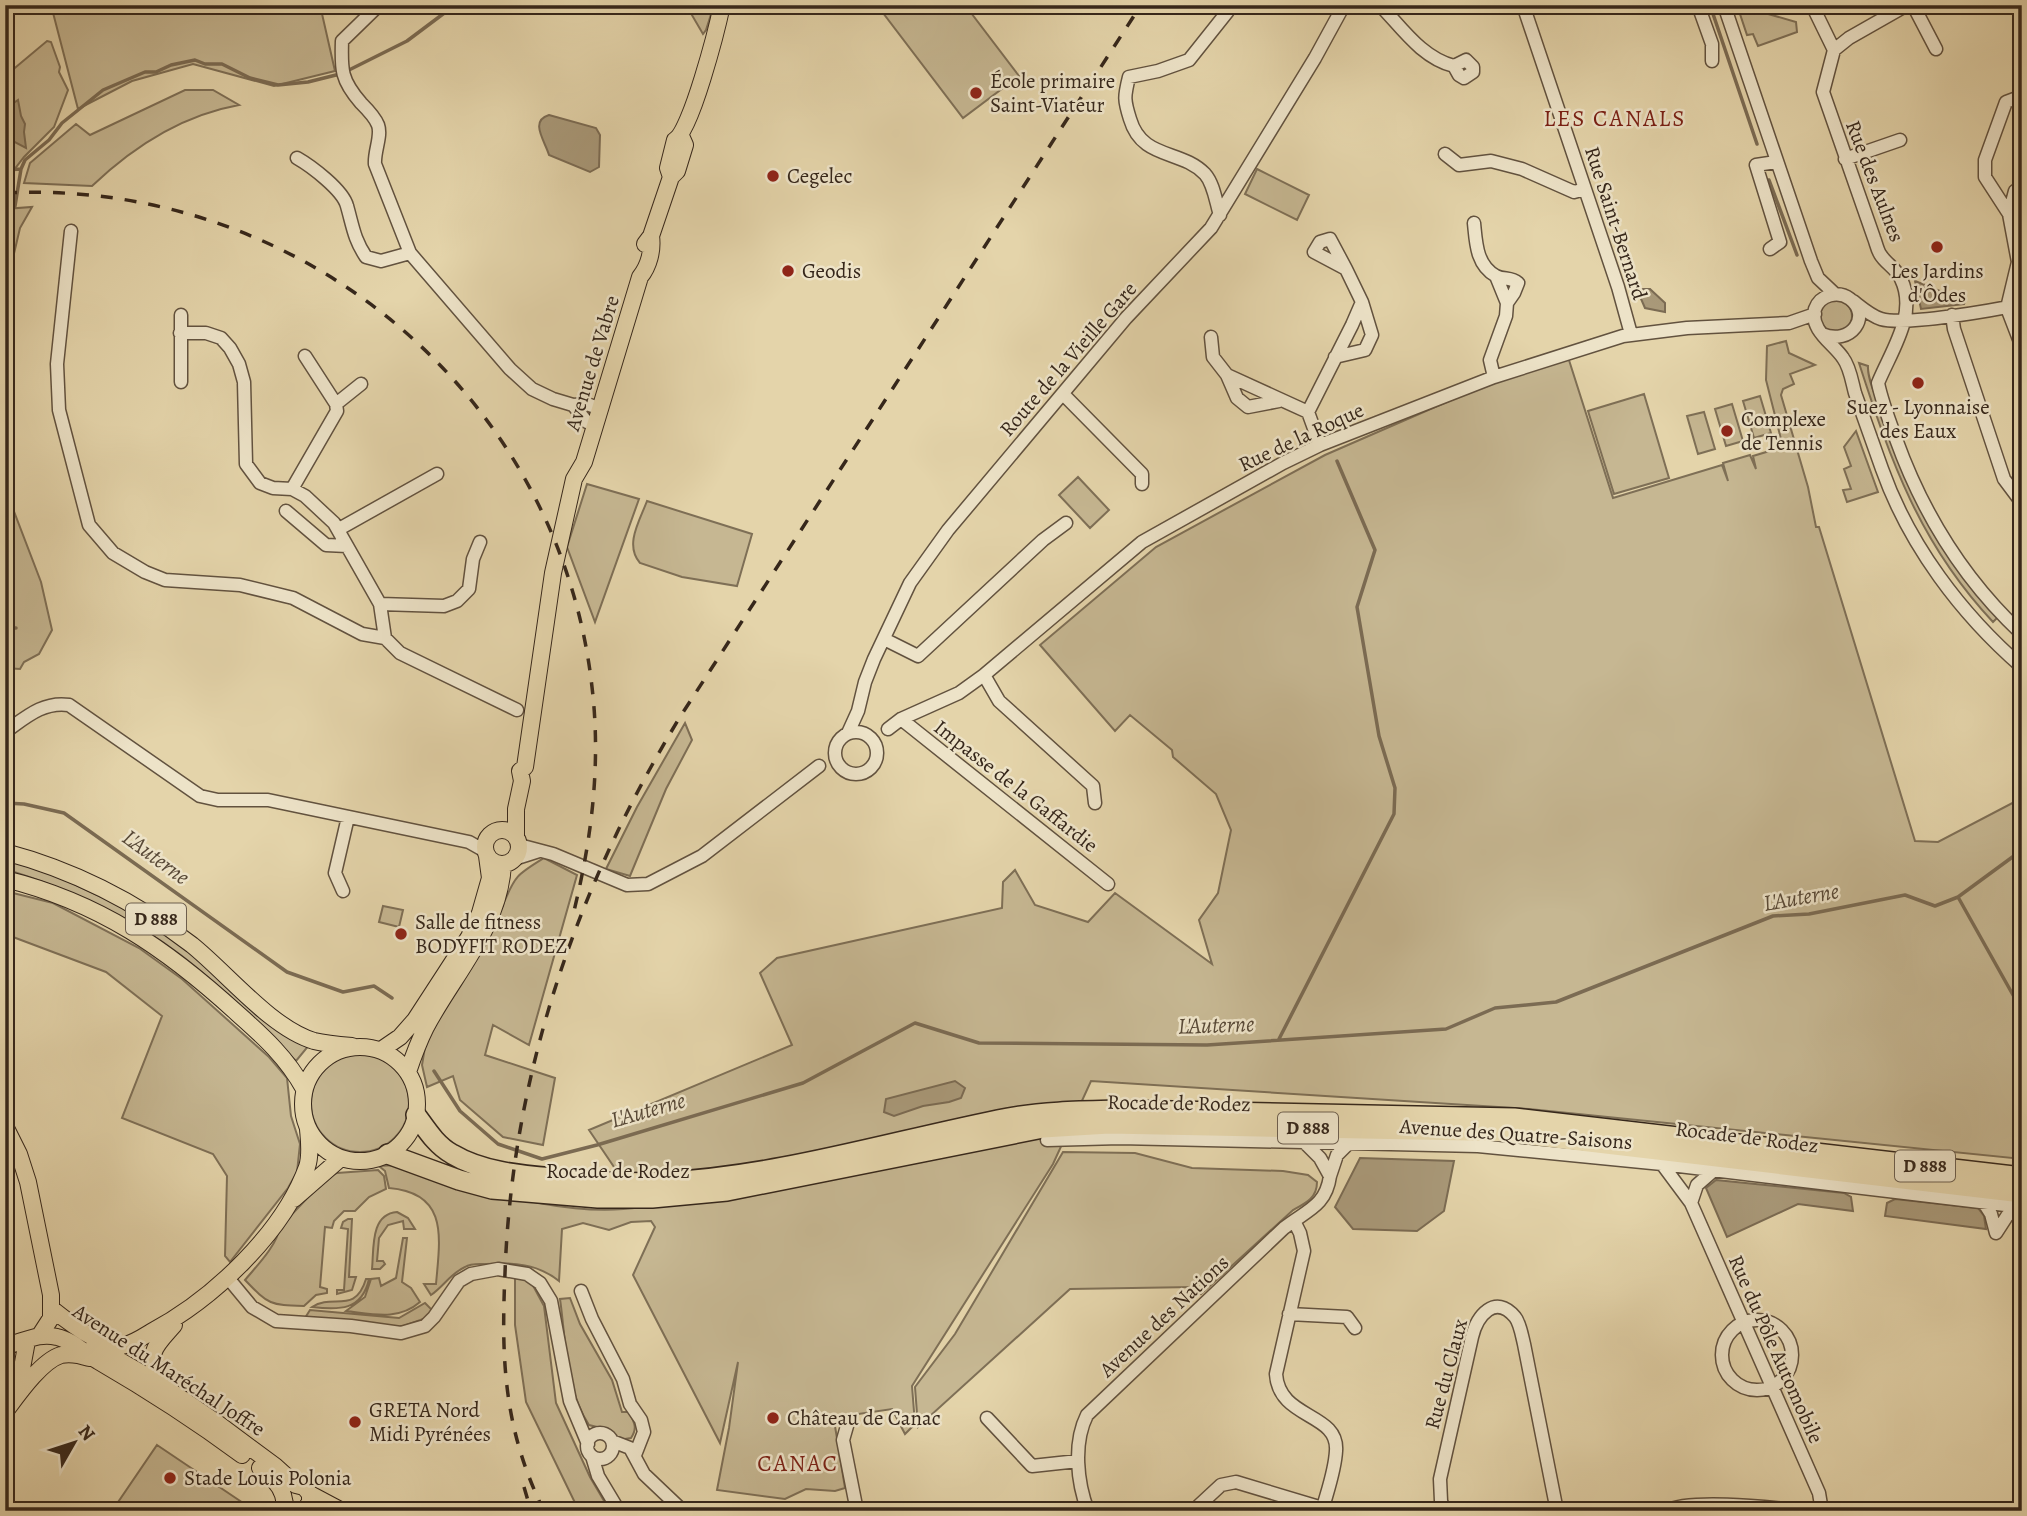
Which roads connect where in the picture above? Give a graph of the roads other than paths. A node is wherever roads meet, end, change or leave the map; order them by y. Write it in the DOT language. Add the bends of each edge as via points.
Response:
graph roads {
  1 [pos="379,5"];
  2 [pos="722,5"];
  3 [pos="1344,5"];
  4 [pos="1380,5"];
  5 [pos="1523,5"];
  6 [pos="1698,5"];
  7 [pos="1724,5"];
  8 [pos="1812,5"];
  9 [pos="1907,5"];
  10 [pos="1913,5"];
  11 [pos="1228,11"];
  12 [pos="1936,49"];
  13 [pos="1834,50"];
  14 [pos="1712,61"];
  15 [pos="1454,66"];
  16 [pos="2022,96"];
  17 [pos="1900,139"];
  18 [pos="1445,154"];
  19 [pos="297,158"];
  20 [pos="1845,159"];
  21 [pos="1776,162"];
  22 [pos="1585,189"];
  23 [pos="2015,191"];
  24 [pos="2009,214"];
  25 [pos="1220,215"];
  26 [pos="1474,223"];
  27 [pos="71,231"];
  28 [pos="1770,248"];
  29 [pos="410,253"];
  30 [pos="1346,269"];
  31 [pos="1818,278"];
  32 [pos="1835,294"];
  33 [pos="1362,302"];
  34 [pos="1853,302"];
  35 [pos="2022,304"];
  36 [pos="2007,307"];
  37 [pos="1815,311"];
  38 [pos="181,315"];
  39 [pos="1952,315"];
  40 [pos="1881,319"];
  41 [pos="1904,320"];
  42 [pos="1792,323"];
  43 [pos="1820,331"];
  44 [pos="1852,331"];
  45 [pos="180,333"];
  46 [pos="1631,334"];
  47 [pos="1211,337"];
  48 [pos="2022,346"];
  49 [pos="305,356"];
  50 [pos="1335,356"];
  51 [pos="1843,357"];
  52 [pos="1227,375"];
  53 [pos="1493,377"];
  54 [pos="181,382"];
  55 [pos="361,384"];
  56 [pos="1063,394"];
  57 [pos="1279,401"];
  58 [pos="336,404"];
  59 [pos="1308,412"];
  60 [pos="598,417"];
  61 [pos="1320,445"];
  62 [pos="437,474"];
  63 [pos="1142,484"];
  64 [pos="292,489"];
  65 [pos="2022,503"];
  66 [pos="286,511"];
  67 [pos="1066,523"];
  68 [pos="339,529"];
  69 [pos="480,542"];
  70 [pos="347,547"];
  71 [pos="380,604"];
  72 [pos="2022,634"];
  73 [pos="386,638"];
  74 [pos="884,639"];
  75 [pos="2022,667"];
  76 [pos="984,675"];
  77 [pos="534,712"];
  78 [pos="901,719"];
  79 [pos="888,729"];
  80 [pos="5,732"];
  81 [pos="859,734"];
  82 [pos="835,751"];
  83 [pos="877,751"];
  84 [pos="819,766"];
  85 [pos="842,768"];
  86 [pos="1095,803"];
  87 [pos="348,817"];
  88 [pos="511,847"];
  89 [pos="483,848"];
  90 [pos="5,852"];
  91 [pos="5,879"];
  92 [pos="1108,884"];
  93 [pos="343,891"];
  94 [pos="352,1046"];
  95 [pos="381,1050"];
  96 [pos="408,1072"];
  97 [pos="304,1089"];
  98 [pos="416,1115"];
  99 [pos="309,1129"];
  100 [pos="7,1133"];
  101 [pos="1046,1140"];
  102 [pos="1304,1142"];
  103 [pos="1349,1143"];
  104 [pos="388,1154"];
  105 [pos="341,1158"];
  106 [pos="1662,1164"];
  107 [pos="1713,1171"];
  108 [pos="1330,1176"];
  109 [pos="2022,1177"];
  110 [pos="801,1178"];
  111 [pos="292,1200"];
  112 [pos="2020,1202"];
  113 [pos="1690,1203"];
  114 [pos="1984,1203"];
  115 [pos="1294,1221"];
  116 [pos="228,1278"];
  117 [pos="581,1291"];
  118 [pos="52,1313"];
  119 [pos="1289,1314"];
  120 [pos="182,1315"];
  121 [pos="1743,1323"];
  122 [pos="1355,1328"];
  123 [pos="33,1338"];
  124 [pos="5,1346"];
  125 [pos="94,1359"];
  126 [pos="21,1376"];
  127 [pos="159,1383"];
  128 [pos="1772,1387"];
  129 [pos="16,1398"];
  130 [pos="5,1412"];
  131 [pos="987,1418"];
  132 [pos="847,1426"];
  133 [pos="613,1445"];
  134 [pos="594,1449"];
  135 [pos="635,1455"];
  136 [pos="1078,1461"];
  137 [pos="296,1503"];
  138 [pos="1683,1505"];
  139 [pos="1716,1508"];
  140 [pos="1325,1509"];
  141 [pos="326,1511"];
  142 [pos="342,1511"];
  143 [pos="619,1511"];
  144 [pos="683,1511"];
  145 [pos="857,1511"];
  146 [pos="1088,1511"];
  147 [pos="1193,1511"];
  148 [pos="1444,1511"];
  149 [pos="1557,1511"];
  150 [pos="1666,1511"];
  151 [pos="1699,1511"];
  152 [pos="1805,1511"];
  153 [pos="1822,1511"];
  1 -- 29 [label="street" via="342,41 342,73 378,125 375,164"];
  2 -- 60 [label="main road, Avenue de Vabre" via="699,87 681,136 675,140 668,168 671,177 645,243 640,277"];
  3 -- 25 [label="street, Route de la Vieille Gare"];
  4 -- 15 [label="street" via="1426,54"];
  5 -- 22 [label="street, Rue Saint-Bernard"];
  6 -- 14 [label="street" via="1712,44"];
  7 -- 21 [label="street"];
  8 -- 13 [label="street"];
  9 -- 13 [label="street"];
  10 -- 12 [label="street"];
  11 -- 25 [label="street" via="1189,60 1129,77 1124,99 1142,143 1196,166 1208,177"];
  13 -- 20 [label="street, Rue des Aulnes" via="1823,92"];
  16 -- 24 [label="street" via="2006,102 1985,160 1985,177"];
  17 -- 20 [label="street"];
  18 -- 22 [label="street" via="1459,165 1491,161 1574,192"];
  19 -- 29 [label="street" via="314,168 347,204 351,228 366,257 382,261"];
  20 -- 41 [label="street, Rue des Aulnes" via="1880,254 1901,277 1906,297"];
  21 -- 28 [label="street" via="1756,165 1780,242"];
  21 -- 31 [label="street"];
  22 -- 46 [label="street, Rue Saint-Bernard"];
  23 -- 24 [label="street"];
  24 -- 36 [label="street" via="2018,261"];
  25 -- 56 [label="street, Route de la Vieille Gare"];
  26 -- 53 [label="street" via="1477,250 1496,276 1507,303 1490,360"];
  27 -- 73 [label="street" via="57,365 59,410 89,525 113,553 165,580 240,585 293,598 362,635"];
  29 -- 60 [label="street" via="510,369 532,388 573,405 587,422"];
  30 -- 30 [label="street" via="1311,257 1320,242 1330,239"];
  30 -- 33 [label="street"];
  31 -- 32 [label="street"];
  31 -- 37 [label="street"];
  32 -- 34 [label="street"];
  32 -- 37 [label="street" via="1824,298"];
  33 -- 50 [label="street"];
  33 -- 50 [label="street" via="1372,335 1365,350"];
  34 -- 40 [label="street"];
  34 -- 44 [label="street" via="1859,315"];
  35 -- 36 [label="street"];
  36 -- 39 [label="street"];
  36 -- 48 [label="street"];
  37 -- 42 [label="street, Rue de la Roque"];
  37 -- 43 [label="street"];
  38 -- 45 [label="street"];
  39 -- 41 [label="street"];
  39 -- 65 [label="street" via="2004,479"];
  40 -- 41 [label="street"];
  40 -- 44 [label="street"];
  41 -- 72 [label="street" via="1878,383 1908,474 1962,568"];
  42 -- 43 [label="street, Rue de la Roque"];
  42 -- 46 [label="street, Rue de la Roque"];
  43 -- 44 [label="street" via="1836,338"];
  43 -- 51 [label="street"];
  44 -- 51 [label="street"];
  45 -- 54 [label="street"];
  45 -- 64 [label="street" via="206,333 221,338 230,348 244,382 246,464 260,483"];
  46 -- 53 [label="street, Rue de la Roque"];
  47 -- 52 [label="street" via="1213,357"];
  49 -- 58 [label="street"];
  50 -- 59 [label="street"];
  51 -- 75 [label="street" via="1887,484 1907,524 1968,614"];
  52 -- 57 [label="street"];
  52 -- 57 [label="street" via="1237,398 1248,407"];
  53 -- 61 [label="street, Rue de la Roque"];
  55 -- 58 [label="street"];
  56 -- 63 [label="street" via="1142,474"];
  56 -- 74 [label="street, Route de la Vieille Gare" via="948,530 910,583"];
  57 -- 59 [label="street"];
  58 -- 64 [label="street" via="337,411"];
  59 -- 61 [label="street"];
  60 -- 77 [label="main road, Avenue de Vabre" via="553,573"];
  61 -- 76 [label="street, Rue de la Roque" via="1142,542"];
  62 -- 68 [label="street"];
  64 -- 68 [label="street"];
  66 -- 70 [label="street" via="326,545"];
  67 -- 74 [label="street" via="918,656"];
  68 -- 70 [label="street"];
  69 -- 71 [label="street" via="469,589 457,601 444,606"];
  70 -- 71 [label="street"];
  71 -- 73 [label="street"];
  73 -- 77 [label="street" via="400,653 517,710"];
  74 -- 81 [label="street, Route de la Vieille Gare" via="865,682 856,717"];
  76 -- 78 [label="street, Rue de la Roque" via="959,693"];
  76 -- 86 [label="street" via="999,701 1093,786"];
  77 -- 88 [label="main road, Avenue de Vabre"];
  78 -- 79 [label="street, Rue de la Roque"];
  78 -- 92 [label="street, Impasse de la Gaffardie"];
  79 -- 81 [label="street, Rue de la Roque"];
  79 -- 83 [label="street, Rue de la Roque"];
  80 -- 87 [label="street" via="44,707 68,705 200,796 268,800"];
  81 -- 82 [label="street" via="839,740"];
  81 -- 83 [label="street" via="872,740"];
  82 -- 84 [label="street"];
  82 -- 85 [label="street"];
  83 -- 85 [label="street" via="874,764 863,773 852,774"];
  84 -- 85 [label="street"];
  84 -- 88 [label="street" via="702,856 648,884 627,885 553,854"];
  87 -- 89 [label="street"];
  87 -- 93 [label="street" via="335,873"];
  88 -- 89 [label="main road" via="494,862"];
  88 -- 89 [label="main road" via="491,833"];
  88 -- 96 [label="main road, Avenue de Vabre" via="492,914 471,957 426,1026"];
  89 -- 95 [label="main road" via="490,878 469,937 415,1020"];
  90 -- 94 [label="main road, D 888" via="122,898 193,947 282,1025 313,1040"];
  91 -- 97 [label="main road, D 888" via="66,897 151,943 279,1051"];
  94 -- 95 [label="main road"];
  94 -- 97 [label="main road" via="321,1061"];
  95 -- 96 [label="main road"];
  96 -- 98 [label="main road" via="415,1087"];
  97 -- 99 [label="main road"];
  98 -- 104 [label="main road" via="409,1134"];
  98 -- 109 [label="highway, Rocade de Rodez / D 888" via="441,1146 469,1163 534,1176 593,1181 664,1182 723,1176 1011,1118 1124,1110 1514,1118"];
  99 -- 105 [label="main road" via="328,1151"];
  99 -- 111 [label="main road" via="308,1164"];
  100 -- 118 [label="main road" via="28,1182"];
  101 -- 102 [label="street, Avenue des Quatre-Saisons"];
  101 -- 110 [label="highway" via="829,1179"];
  102 -- 103 [label="street, Avenue des Quatre-Saisons"];
  102 -- 108 [label="street"];
  103 -- 106 [label="street, Avenue des Quatre-Saisons" via="1478,1146"];
  103 -- 108 [label="street, Avenue des Nations" via="1337,1155"];
  104 -- 105 [label="main road" via="365,1161"];
  104 -- 110 [label="highway, Rocade de Rodez / D 888" via="492,1189 598,1198 727,1191"];
  105 -- 111 [label="main road"];
  106 -- 107 [label="street, Avenue des Quatre-Saisons"];
  106 -- 113 [label="street, Rue du Pôle Automobile"];
  107 -- 113 [label="street" via="1697,1185"];
  107 -- 114 [label="street, Avenue des Quatre-Saisons"];
  108 -- 115 [label="street, Avenue des Nations" via="1321,1202"];
  110 -- 112 [label="highway, Rocade de Rodez / D 888" via="1043,1128 1109,1124 1503,1132"];
  111 -- 116 [label="main road"];
  112 -- 114 [label="street, Avenue des Quatre-Saisons"];
  112 -- 114 [label="street" via="1996,1233"];
  113 -- 121 [label="street, Rue du Pôle Automobile"];
  115 -- 119 [label="street" via="1304,1251"];
  115 -- 136 [label="street, Avenue des Nations" via="1087,1415 1080,1429"];
  116 -- 120 [label="main road"];
  116 -- 134 [label="street" via="252,1307 276,1321 401,1333 425,1326 460,1281 471,1275 498,1269 527,1274 540,1283 551,1301 566,1383"];
  117 -- 135 [label="street" via="641,1420 644,1432"];
  118 -- 120 [label="main road" via="111,1346 123,1346"];
  118 -- 123 [label="main road"];
  118 -- 127 [label="main road, Avenue du Maréchal Joffre" via="71,1332"];
  119 -- 122 [label="street" via="1347,1317"];
  119 -- 140 [label="street" via="1277,1388 1285,1400 1327,1427 1334,1437 1336,1450"];
  120 -- 127 [label="main road" via="155,1347 151,1361"];
  121 -- 128 [label="street, Rue du Pôle Automobile"];
  121 -- 128 [label="street" via="1764,1321 1789,1340 1792,1362 1782,1381"];
  121 -- 128 [label="street" via="1728,1336 1724,1365 1729,1376 1748,1390"];
  123 -- 124 [label="main road"];
  123 -- 125 [label="main road, Avenue du Maréchal Joffre" via="55,1336"];
  123 -- 126 [label="main road"];
  124 -- 126 [label="main road"];
  125 -- 129 [label="main road" via="75,1354 53,1359"];
  125 -- 137 [label="main road, Avenue du Maréchal Joffre" via="242,1454"];
  126 -- 129 [label="main road"];
  127 -- 137 [label="main road, Avenue du Maréchal Joffre" via="275,1466"];
  128 -- 153 [label="street, Rue du Pôle Automobile" via="1819,1493"];
  129 -- 130 [label="main road"];
  131 -- 136 [label="street" via="1032,1466"];
  132 -- 145 [label="street" via="843,1440"];
  133 -- 134 [label="street" via="609,1456"];
  133 -- 134 [label="street" via="603,1433"];
  133 -- 135 [label="street"];
  134 -- 143 [label="street" via="598,1476"];
  135 -- 144 [label="street" via="644,1474"];
  136 -- 146 [label="street, Avenue des Nations"];
  137 -- 141 [label="main road"];
  137 -- 142 [label="main road, Avenue du Maréchal Joffre"];
  138 -- 139 [label="street"];
  138 -- 150 [label="street"];
  138 -- 151 [label="street"];
  139 -- 152 [label="street"];
  140 -- 147 [label="street" via="1236,1482 1221,1485"];
  148 -- 149 [label="street, Rue du Claux" via="1440,1479 1472,1337 1483,1312 1493,1307 1517,1318"];
}
